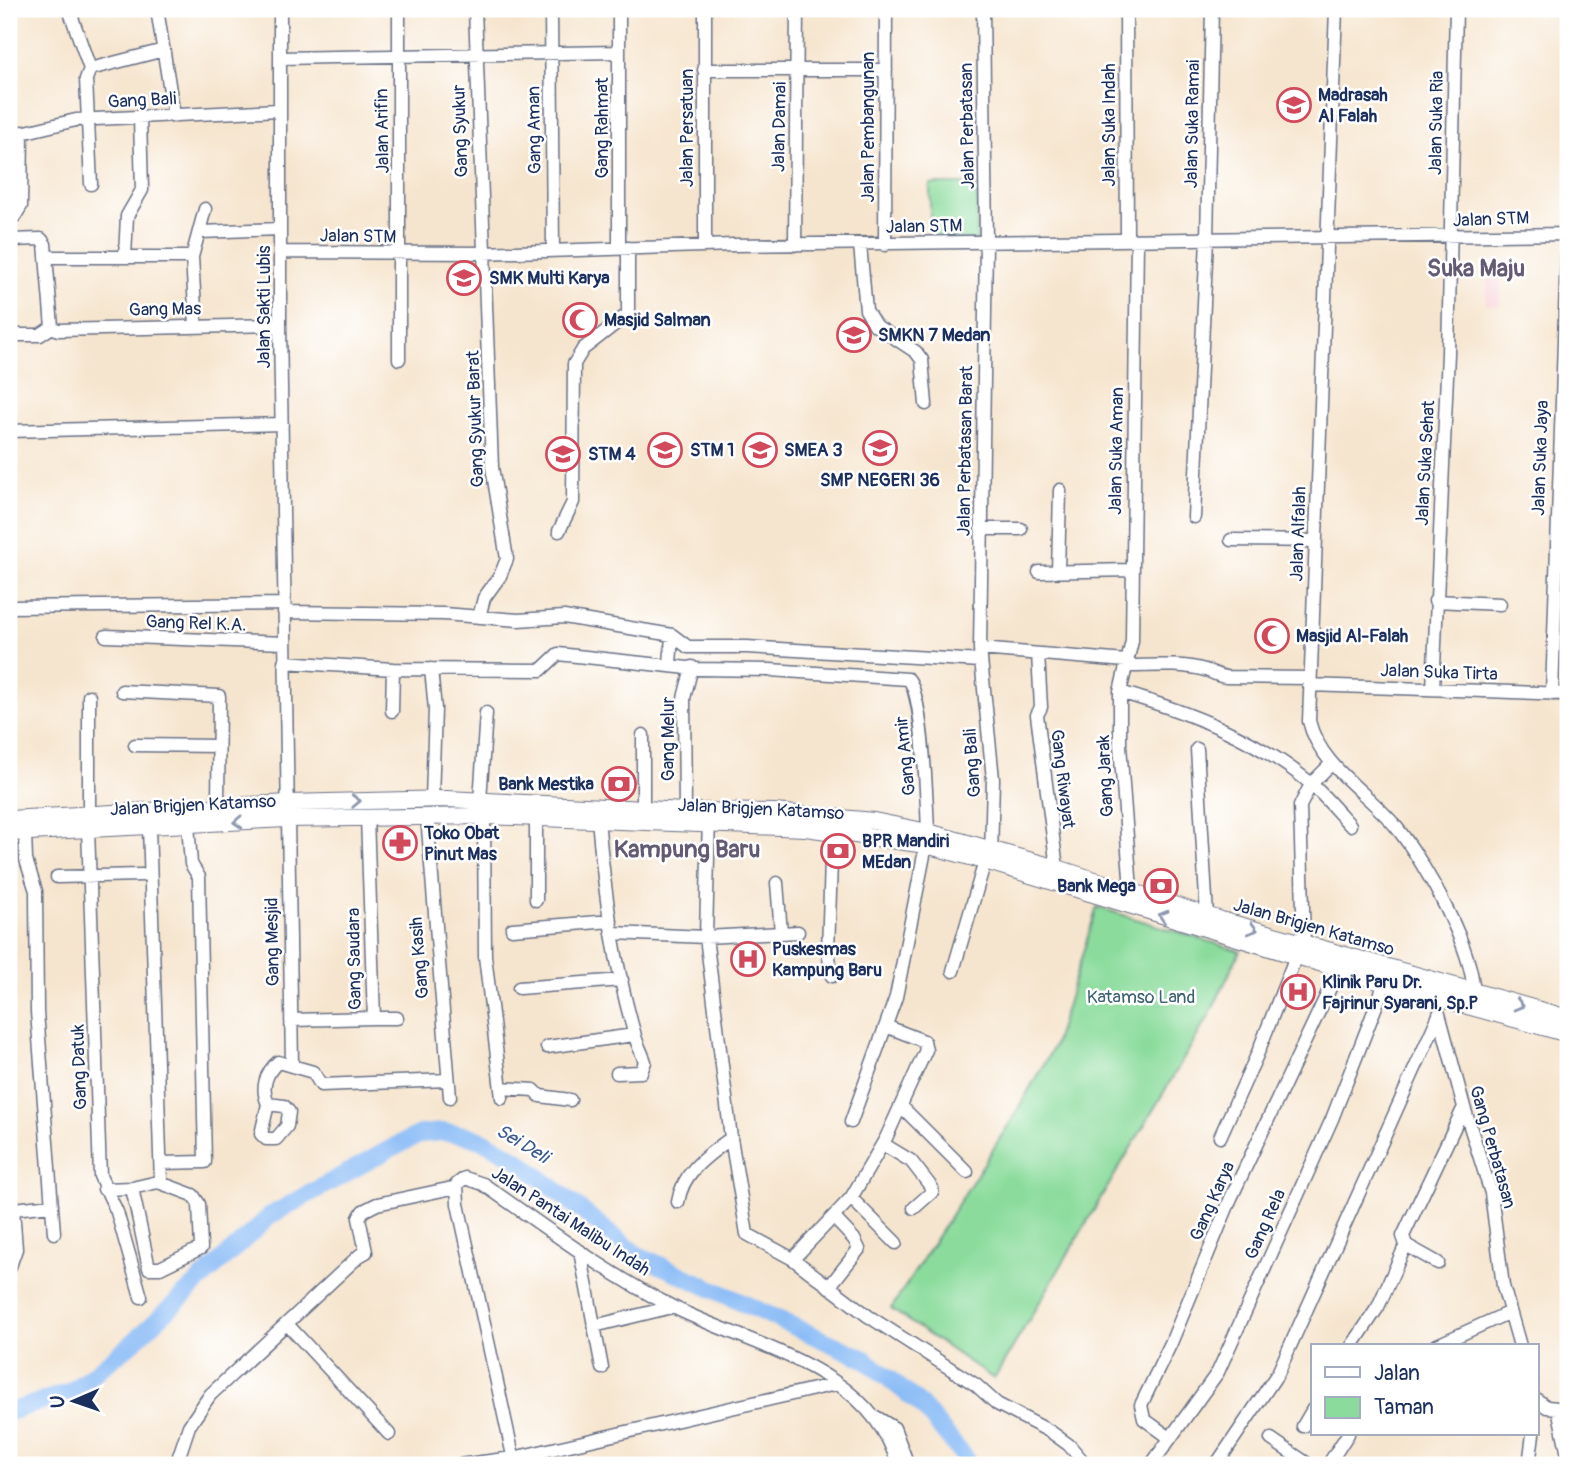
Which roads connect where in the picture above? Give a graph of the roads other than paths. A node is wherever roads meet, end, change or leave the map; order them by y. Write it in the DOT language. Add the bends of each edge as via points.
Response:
graph roads {
  1 [pos="69,9"];
  2 [pos="157,9"];
  3 [pos="280,9"];
  4 [pos="399,9"];
  5 [pos="475,9"];
  6 [pos="551,9"];
  7 [pos="619,9"];
  8 [pos="705,9"];
  9 [pos="797,9"];
  10 [pos="886,9"];
  11 [pos="983,9"];
  12 [pos="1126,9"];
  13 [pos="1212,9"];
  14 [pos="1336,9"];
  15 [pos="1457,9"];
  16 [pos="164,50"];
  17 [pos="619,52"];
  18 [pos="399,53"];
  19 [pos="475,54"];
  20 [pos="550,55"];
  21 [pos="280,58"];
  22 [pos="90,69"];
  23 [pos="704,70"];
  24 [pos="886,70"];
  25 [pos="798,71"];
  26 [pos="279,110"];
  27 [pos="174,116"];
  28 [pos="140,118"];
  29 [pos="90,119"];
  30 [pos="15,134"];
  31 [pos="91,184"];
  32 [pos="205,208"];
  33 [pos="9,218"];
  34 [pos="280,229"];
  35 [pos="1568,231"];
  36 [pos="201,232"];
  37 [pos="1451,238"];
  38 [pos="1207,239"];
  39 [pos="1325,239"];
  40 [pos="9,240"];
  41 [pos="1132,240"];
  42 [pos="986,242"];
  43 [pos="795,245"];
  44 [pos="860,245"];
  45 [pos="886,245"];
  46 [pos="705,246"];
  47 [pos="624,248"];
  48 [pos="553,251"];
  49 [pos="281,253"];
  50 [pos="482,253"];
  51 [pos="401,254"];
  52 [pos="47,257"];
  53 [pos="125,257"];
  54 [pos="192,257"];
  55 [pos="1566,286"];
  56 [pos="280,325"];
  57 [pos="196,326"];
  58 [pos="51,327"];
  59 [pos="9,335"];
  60 [pos="399,359"];
  61 [pos="926,404"];
  62 [pos="1564,405"];
  63 [pos="282,424"];
  64 [pos="9,431"];
  65 [pos="1060,490"];
  66 [pos="1194,517"];
  67 [pos="981,529"];
  68 [pos="1021,529"];
  69 [pos="559,531"];
  70 [pos="1231,540"];
  71 [pos="1316,541"];
  72 [pos="1131,570"];
  73 [pos="1039,572"];
  74 [pos="1058,572"];
  75 [pos="1436,601"];
  76 [pos="1500,604"];
  77 [pos="9,607"];
  78 [pos="284,608"];
  79 [pos="479,617"];
  80 [pos="672,635"];
  81 [pos="106,636"];
  82 [pos="284,643"];
  83 [pos="698,647"];
  84 [pos="1038,654"];
  85 [pos="980,655"];
  86 [pos="284,662"];
  87 [pos="1126,663"];
  88 [pos="670,665"];
  89 [pos="694,668"];
  90 [pos="393,669"];
  91 [pos="431,669"];
  92 [pos="1309,682"];
  93 [pos="1433,689"];
  94 [pos="122,691"];
  95 [pos="1120,692"];
  96 [pos="1552,694"];
  97 [pos="1568,694"];
  98 [pos="89,695"];
  99 [pos="392,711"];
  100 [pos="486,713"];
  101 [pos="643,735"];
  102 [pos="135,745"];
  103 [pos="218,746"];
  104 [pos="1197,749"];
  105 [pos="1332,763"];
  106 [pos="1311,784"];
  107 [pos="432,799"];
  108 [pos="218,808"];
  109 [pos="482,808"];
  110 [pos="643,809"];
  111 [pos="288,811"];
  112 [pos="427,816"];
  113 [pos="367,817"];
  114 [pos="536,817"];
  115 [pos="685,818"];
  116 [pos="709,818"];
  117 [pos="598,819"];
  118 [pos="9,820"];
  119 [pos="88,823"];
  120 [pos="188,824"];
  121 [pos="1350,825"];
  122 [pos="149,827"];
  123 [pos="832,831"];
  124 [pos="17,833"];
  125 [pos="927,839"];
  126 [pos="989,858"];
  127 [pos="1021,865"];
  128 [pos="1057,868"];
  129 [pos="142,875"];
  130 [pos="89,876"];
  131 [pos="57,877"];
  132 [pos="777,883"];
  133 [pos="1130,890"];
  134 [pos="536,900"];
  135 [pos="1208,915"];
  136 [pos="612,927"];
  137 [pos="512,929"];
  138 [pos="797,932"];
  139 [pos="781,933"];
  140 [pos="706,937"];
  141 [pos="1300,950"];
  142 [pos="1339,969"];
  143 [pos="953,971"];
  144 [pos="832,976"];
  145 [pos="622,980"];
  146 [pos="1385,983"];
  147 [pos="519,988"];
  148 [pos="1473,1000"];
  149 [pos="1440,1007"];
  150 [pos="374,1018"];
  151 [pos="397,1018"];
  152 [pos="1568,1018"];
  153 [pos="291,1020"];
  154 [pos="888,1027"];
  155 [pos="1568,1034"];
  156 [pos="634,1035"];
  157 [pos="547,1047"];
  158 [pos="292,1065"];
  159 [pos="617,1073"];
  160 [pos="448,1080"];
  161 [pos="450,1097"];
  162 [pos="570,1100"];
  163 [pos="268,1104"];
  164 [pos="901,1105"];
  165 [pos="1464,1107"];
  166 [pos="851,1122"];
  167 [pos="1220,1137"];
  168 [pos="731,1138"];
  169 [pos="883,1144"];
  170 [pos="161,1163"];
  171 [pos="967,1172"];
  172 [pos="161,1183"];
  173 [pos="457,1187"];
  174 [pos="132,1188"];
  175 [pos="104,1189"];
  176 [pos="851,1198"];
  177 [pos="678,1202"];
  178 [pos="52,1205"];
  179 [pos="914,1208"];
  180 [pos="11,1209"];
  181 [pos="835,1219"];
  182 [pos="54,1233"];
  183 [pos="895,1243"];
  184 [pos="580,1251"];
  185 [pos="1404,1251"];
  186 [pos="793,1259"];
  187 [pos="1438,1264"];
  188 [pos="9,1269"];
  189 [pos="829,1287"];
  190 [pos="141,1297"];
  191 [pos="672,1307"];
  192 [pos="1510,1312"];
  193 [pos="287,1324"];
  194 [pos="594,1326"];
  195 [pos="1353,1344"];
  196 [pos="1440,1344"];
  197 [pos="1519,1344"];
  198 [pos="602,1368"];
  199 [pos="836,1384"];
  200 [pos="1538,1401"];
  201 [pos="1563,1406"];
  202 [pos="1311,1412"];
  203 [pos="873,1415"];
  204 [pos="1303,1426"];
  205 [pos="389,1434"];
  206 [pos="1347,1436"];
  207 [pos="1533,1436"];
  208 [pos="1170,1438"];
  209 [pos="1271,1439"];
  210 [pos="1568,1455"];
  211 [pos="514,1462"];
  212 [pos="176,1465"];
  213 [pos="459,1465"];
  214 [pos="898,1465"];
  215 [pos="908,1465"];
  216 [pos="1086,1465"];
  217 [pos="1151,1465"];
  218 [pos="1216,1465"];
  219 [pos="1310,1465"];
  220 [pos="1328,1465"];
  221 [pos="1529,1465"];
  1 -- 22 [label="street"];
  2 -- 16 [label="street"];
  3 -- 21 [label="street, Jalan Sakti Lubis"];
  4 -- 18 [label="street, Jalan Arifin"];
  5 -- 19 [label="street, Gang Syukur"];
  6 -- 20 [label="street, Gang Aman"];
  7 -- 17 [label="street, Gang Rahmat"];
  8 -- 23 [label="street, Jalan Persatuan"];
  9 -- 25 [label="street, Jalan Damai"];
  10 -- 24 [label="street, Jalan Pembangunan"];
  11 -- 42 [label="street, Jalan Perbatasan"];
  12 -- 41 [label="street, Jalan Suka Indah"];
  13 -- 38 [label="street, Jalan Suka Ramai"];
  14 -- 39 [label="street, Jalan Alfalah"];
  15 -- 37 [label="street, Jalan Suka Ria"];
  16 -- 22 [label="street"];
  16 -- 27 [label="street"];
  17 -- 20 [label="street"];
  17 -- 47 [label="street, Gang Rahmat"];
  18 -- 19 [label="street"];
  18 -- 21 [label="street"];
  18 -- 51 [label="street, Jalan Arifin"];
  19 -- 20 [label="street"];
  19 -- 50 [label="street, Gang Syukur"];
  20 -- 48 [label="street, Gang Aman"];
  21 -- 26 [label="street, Jalan Sakti Lubis"];
  22 -- 29 [label="street" via="86,79"];
  23 -- 25 [label="street"];
  23 -- 46 [label="street, Jalan Persatuan"];
  24 -- 25 [label="street"];
  24 -- 45 [label="street, Jalan Pembangunan"];
  25 -- 43 [label="street, Jalan Damai"];
  26 -- 27 [label="street, Gang Bali"];
  26 -- 34 [label="street, Jalan Sakti Lubis"];
  27 -- 28 [label="street, Gang Bali"];
  28 -- 29 [label="street, Gang Bali"];
  28 -- 53 [label="street" via="142,190 127,216"];
  29 -- 30 [label="street, Gang Bali"];
  29 -- 31 [label="street"];
  30 -- 33 [label="street" via="21,206"];
  32 -- 36 [label="street"];
  34 -- 36 [label="street"];
  34 -- 49 [label="street, Jalan Sakti Lubis"];
  35 -- 37 [label="street, Jalan STM"];
  35 -- 55 [label="street, Jalan Suka Jaya"];
  36 -- 54 [label="street"];
  37 -- 39 [label="street, Jalan STM"];
  37 -- 75 [label="street, Jalan Suka Sehat"];
  38 -- 39 [label="street, Jalan STM"];
  38 -- 41 [label="street, Jalan STM"];
  38 -- 66 [label="street, Jalan Suka Ramai"];
  39 -- 71 [label="street, Jalan Alfalah"];
  40 -- 52 [label="street" via="41,239"];
  41 -- 42 [label="street, Jalan STM"];
  41 -- 72 [label="street, Jalan Suka Aman"];
  42 -- 45 [label="street, Jalan STM"];
  42 -- 67 [label="street, Jalan Perbatasan Barat"];
  43 -- 44 [label="street, Jalan STM"];
  43 -- 46 [label="street, Jalan STM"];
  44 -- 45 [label="street, Jalan STM"];
  44 -- 61 [label="street" via="866,310 875,325 922,360"];
  46 -- 47 [label="street, Jalan STM"];
  47 -- 48 [label="street, Jalan STM"];
  47 -- 69 [label="street, Gang Rahmat" via="628,314 583,349 574,364 573,502"];
  48 -- 50 [label="street, Jalan STM"];
  49 -- 51 [label="street, Jalan STM"];
  49 -- 56 [label="street, Jalan Sakti Lubis"];
  50 -- 51 [label="street, Jalan STM"];
  50 -- 79 [label="street, Gang Syukur Barat" via="492,467 507,559 484,598"];
  51 -- 60 [label="street, Jalan Arifin"];
  52 -- 53 [label="street"];
  52 -- 58 [label="street"];
  53 -- 54 [label="street"];
  54 -- 57 [label="street"];
  55 -- 62 [label="street, Jalan Suka Jaya"];
  56 -- 57 [label="street, Gang Mas"];
  56 -- 63 [label="street, Jalan Sakti Lubis"];
  57 -- 58 [label="street, Gang Mas"];
  58 -- 59 [label="street, Gang Mas" via="40,335"];
  62 -- 96 [label="street, Jalan Suka Jaya"];
  63 -- 64 [label="street"];
  63 -- 78 [label="street, Jalan Sakti Lubis"];
  65 -- 74 [label="street"];
  67 -- 68 [label="street"];
  67 -- 85 [label="street, Jalan Perbatasan Barat"];
  70 -- 71 [label="street"];
  71 -- 92 [label="street, Jalan Alfalah"];
  72 -- 74 [label="street"];
  72 -- 87 [label="street, Jalan Suka Aman" via="1132,641"];
  73 -- 74 [label="street"];
  75 -- 76 [label="street"];
  75 -- 93 [label="street, Jalan Suka Sehat"];
  77 -- 78 [label="street"];
  78 -- 79 [label="street"];
  78 -- 82 [label="street, Jalan Sakti Lubis"];
  79 -- 80 [label="street" via="564,617"];
  80 -- 83 [label="street" via="683,640 683,646"];
  80 -- 88 [label="street"];
  81 -- 82 [label="street, Gang Rel K.A."];
  82 -- 86 [label="street, Jalan Sakti Lubis"];
  83 -- 85 [label="street, Jalan Suka Tirta"];
  83 -- 89 [label="street, Gang Melur"];
  84 -- 85 [label="street, Jalan Suka Tirta"];
  84 -- 87 [label="street, Jalan Suka Tirta"];
  84 -- 128 [label="street, Gang Riwayat" via="1041,706 1037,715"];
  85 -- 126 [label="street, Gang Bali" via="993,779"];
  86 -- 90 [label="street"];
  86 -- 111 [label="street, Jalan Sakti Lubis"];
  87 -- 92 [label="street, Jalan Suka Tirta" via="1208,670 1226,677"];
  87 -- 95 [label="street, Gang Jarak"];
  88 -- 89 [label="street"];
  88 -- 91 [label="street" via="558,654 541,670"];
  89 -- 115 [label="street, Gang Melur" via="684,698"];
  89 -- 125 [label="street, Gang Amir" via="908,679 915,691 921,732"];
  90 -- 91 [label="street"];
  90 -- 99 [label="street"];
  91 -- 107 [label="street" via="435,709"];
  92 -- 93 [label="street, Jalan Suka Tirta"];
  92 -- 105 [label="street, Jalan Alfalah" via="1311,731"];
  93 -- 96 [label="street, Jalan Suka Tirta"];
  94 -- 103 [label="street" via="217,694"];
  95 -- 106 [label="street" via="1229,731"];
  95 -- 133 [label="street, Gang Jarak"];
  96 -- 97 [label="street, Jalan Suka Tirta"];
  98 -- 119 [label="street, Gang Datuk"];
  100 -- 109 [label="street"];
  101 -- 110 [label="street"];
  102 -- 103 [label="street"];
  103 -- 108 [label="street"];
  104 -- 135 [label="street"];
  105 -- 106 [label="street"];
  105 -- 148 [label="street, Jalan Alfalah" via="1397,827 1417,856 1458,937 1471,972"];
  106 -- 121 [label="street"];
  106 -- 141 [label="street" via="1300,806"];
  107 -- 109 [label="main road, Jalan Brigjen Katamso"];
  111 -- 107 [label="main road, Jalan Brigjen Katamso, one-way"];
  108 -- 111 [label="main road, Jalan Brigjen Katamso"];
  108 -- 119 [label="main road, Jalan Brigjen Katamso"];
  109 -- 110 [label="main road, Jalan Brigjen Katamso"];
  109 -- 112 [label="main road, Jalan Brigjen Katamso"];
  109 -- 114 [label="main road, Jalan Brigjen Katamso"];
  109 -- 162 [label="street" via="485,956 501,1093 534,1090 542,1097"];
  110 -- 115 [label="main road, Jalan Brigjen Katamso"];
  111 -- 113 [label="main road, Jalan Brigjen Katamso"];
  111 -- 120 [label="main road, Jalan Brigjen Katamso, one-way"];
  111 -- 153 [label="street, Gang Mesjid"];
  112 -- 113 [label="main road, Jalan Brigjen Katamso"];
  112 -- 160 [label="street, Gang Kasih"];
  113 -- 150 [label="street, Gang Saudara"];
  114 -- 117 [label="main road, Jalan Brigjen Katamso"];
  114 -- 134 [label="street"];
  115 -- 116 [label="main road, Jalan Brigjen Katamso"];
  115 -- 117 [label="main road, Jalan Brigjen Katamso"];
  116 -- 123 [label="main road, Jalan Brigjen Katamso"];
  116 -- 125 [label="main road, Jalan Brigjen Katamso" via="803,814 874,821"];
  116 -- 140 [label="street"];
  117 -- 136 [label="street"];
  118 -- 119 [label="main road, Jalan Brigjen Katamso"];
  119 -- 122 [label="main road, Jalan Brigjen Katamso"];
  119 -- 124 [label="main road, Jalan Brigjen Katamso"];
  119 -- 130 [label="street, Gang Datuk"];
  120 -- 122 [label="main road, Jalan Brigjen Katamso"];
  120 -- 170 [label="street" via="191,864 199,877 205,1162"];
  122 -- 170 [label="street"];
  123 -- 125 [label="main road, Jalan Brigjen Katamso"];
  123 -- 144 [label="street" via="828,954"];
  124 -- 178 [label="street" via="36,891 37,1012"];
  125 -- 126 [label="main road, Jalan Brigjen Katamso"];
  125 -- 154 [label="street, Gang Amir" via="908,951"];
  126 -- 127 [label="main road, Jalan Brigjen Katamso"];
  126 -- 143 [label="street, Gang Bali"];
  127 -- 128 [label="main road, Jalan Brigjen Katamso"];
  141 -- 127 [label="main road, Jalan Brigjen Katamso, one-way"];
  128 -- 133 [label="main road, Jalan Brigjen Katamso"];
  129 -- 130 [label="street"];
  130 -- 131 [label="street"];
  130 -- 175 [label="street, Gang Datuk"];
  132 -- 139 [label="street"];
  133 -- 135 [label="main road, Jalan Brigjen Katamso"];
  135 -- 141 [label="main road, Jalan Brigjen Katamso, one-way"];
  136 -- 137 [label="street"];
  136 -- 140 [label="street"];
  136 -- 145 [label="street"];
  138 -- 139 [label="street"];
  139 -- 140 [label="street"];
  140 -- 168 [label="street"];
  141 -- 142 [label="main road, Jalan Brigjen Katamso"];
  141 -- 148 [label="main road, Jalan Brigjen Katamso"];
  141 -- 167 [label="street"];
  142 -- 146 [label="main road, Jalan Brigjen Katamso"];
  142 -- 208 [label="street, Gang Karya" via="1231,1198 1141,1405 1144,1419"];
  145 -- 147 [label="street"];
  145 -- 156 [label="street"];
  146 -- 149 [label="main road, Jalan Brigjen Katamso"];
  146 -- 208 [label="street, Gang Rela" via="1332,1119 1218,1372"];
  148 -- 149 [label="main road, Jalan Brigjen Katamso"];
  148 -- 152 [label="main road, Jalan Brigjen Katamso, one-way"];
  148 -- 155 [label="main road, Jalan Brigjen Katamso"];
  149 -- 165 [label="street, Gang Perbatasan"];
  149 -- 218 [label="street" via="1278,1373"];
  150 -- 151 [label="street"];
  150 -- 153 [label="street, Gang Saudara"];
  153 -- 158 [label="street, Gang Mesjid"];
  154 -- 164 [label="street" via="926,1045"];
  154 -- 166 [label="street, Gang Amir"];
  156 -- 157 [label="street"];
  156 -- 159 [label="street" via="645,1068"];
  158 -- 160 [label="street" via="315,1073 321,1085"];
  158 -- 163 [label="street" via="278,1062 268,1070 264,1090"];
  160 -- 161 [label="street, Gang Kasih"];
  164 -- 169 [label="street"];
  164 -- 171 [label="street"];
  165 -- 187 [label="street" via="1403,1236 1409,1248"];
  165 -- 192 [label="street, Gang Perbatasan" via="1491,1193"];
  168 -- 177 [label="street" via="692,1170"];
  168 -- 186 [label="street" via="747,1234"];
  169 -- 176 [label="street"];
  169 -- 179 [label="street" via="911,1161 932,1188"];
  170 -- 172 [label="street"];
  172 -- 174 [label="street"];
  172 -- 174 [label="street" via="195,1196 203,1241 199,1251 160,1268 151,1269 145,1262"];
  173 -- 184 [label="street, Jalan Pantai Malibu Indah" via="461,1179 474,1179"];
  173 -- 193 [label="street" via="363,1211 359,1218 366,1252"];
  173 -- 211 [label="street"];
  174 -- 175 [label="street"];
  175 -- 190 [label="street, Gang Datuk" via="117,1212"];
  176 -- 181 [label="street"];
  176 -- 183 [label="street"];
  178 -- 180 [label="street"];
  178 -- 182 [label="street"];
  180 -- 188 [label="street" via="16,1249"];
  181 -- 186 [label="street"];
  181 -- 189 [label="street" via="859,1249"];
  184 -- 191 [label="street, Jalan Pantai Malibu Indah"];
  184 -- 194 [label="street"];
  185 -- 195 [label="street" via="1378,1307"];
  186 -- 189 [label="street"];
  189 -- 216 [label="street" via="958,1372 997,1404 1062,1439"];
  191 -- 194 [label="street"];
  191 -- 199 [label="street, Jalan Pantai Malibu Indah" via="761,1342"];
  192 -- 196 [label="street"];
  192 -- 197 [label="street, Gang Perbatasan"];
  193 -- 205 [label="street"];
  193 -- 212 [label="street" via="204,1402 189,1426"];
  194 -- 198 [label="street"];
  199 -- 203 [label="street, Jalan Pantai Malibu Indah"];
  199 -- 211 [label="street"];
  200 -- 201 [label="street" via="1547,1408"];
  201 -- 210 [label="street"];
  202 -- 204 [label="street"];
  203 -- 214 [label="street, Jalan Pantai Malibu Indah" via="889,1437"];
  203 -- 215 [label="street, Jalan Pantai Malibu Indah" via="894,1428"];
  206 -- 220 [label="street"];
  207 -- 221 [label="street"];
  208 -- 217 [label="street, Gang Rela"];
  209 -- 219 [label="street"];
  211 -- 213 [label="street"];
}
